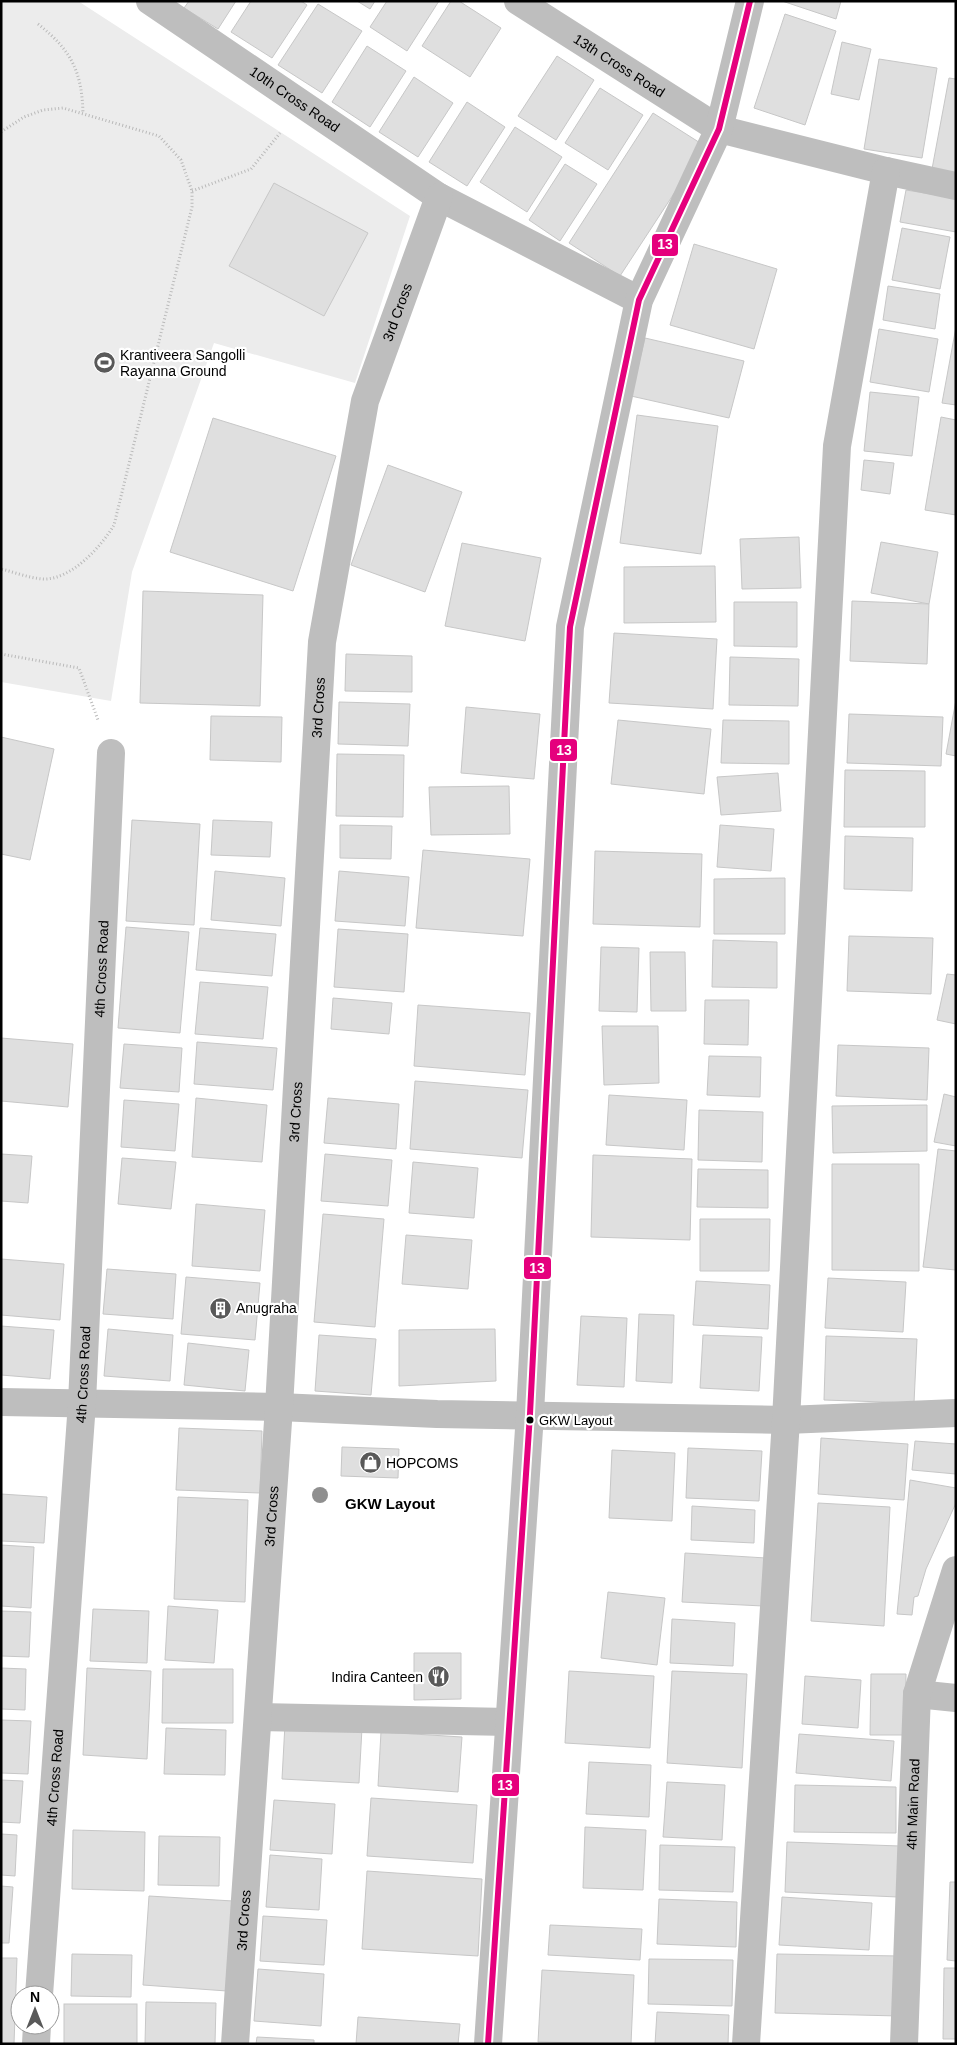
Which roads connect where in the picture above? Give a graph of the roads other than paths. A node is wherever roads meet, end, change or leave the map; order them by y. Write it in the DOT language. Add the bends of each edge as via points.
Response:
graph roads {
  1 [pos="150,1"];
  2 [pos="518,1"];
  3 [pos="750,1"];
  4 [pos="719,129"];
  5 [pos="886,171"];
  6 [pos="956,186"];
  7 [pos="439,197"];
  8 [pos="639,300"];
  9 [pos="111,753"];
  10 [pos="1,1402"];
  11 [pos="82,1402"];
  12 [pos="279,1407"];
  13 [pos="956,1413"];
  14 [pos="530,1414"];
  15 [pos="786,1420"];
  16 [pos="956,1570"];
  17 [pos="917,1694"];
  18 [pos="956,1698"];
  19 [pos="258,1718"];
  20 [pos="509,1722"];
  21 [pos="40,1985"];
  22 [pos="235,2044"];
  23 [pos="488,2044"];
  24 [pos="746,2044"];
  25 [pos="904,2044"];
  1 -- 7 [label="street, 10th Cross Road"];
  2 -- 4 [label="street, 13th Cross Road"];
  3 -- 4 [label="street"];
  4 -- 5 [label="street, 13th Cross Road"];
  4 -- 8 [label="street"];
  5 -- 6 [label="street, 13th Cross Road"];
  5 -- 15 [label="street" via="837,446"];
  7 -- 8 [label="street, 10th Cross Road"];
  7 -- 12 [label="street, 3rd Cross" via="365,401 322,642"];
  8 -- 14 [label="street" via="570,627"];
  9 -- 11 [label="street, 4th Cross Road"];
  10 -- 11 [label="street"];
  11 -- 12 [label="street"];
  11 -- 21 [label="street, 4th Cross Road"];
  12 -- 14 [label="street" via="437,1414"];
  12 -- 19 [label="street, 3rd Cross"];
  13 -- 15 [label="street"];
  14 -- 15 [label="street"];
  14 -- 20 [label="street"];
  15 -- 24 [label="street"];
  16 -- 17 [label="street, 4th Main Road"];
  17 -- 18 [label="street"];
  17 -- 25 [label="street, 4th Main Road"];
  19 -- 20 [label="street"];
  19 -- 22 [label="street, 3rd Cross"];
  20 -- 23 [label="street"];
}
